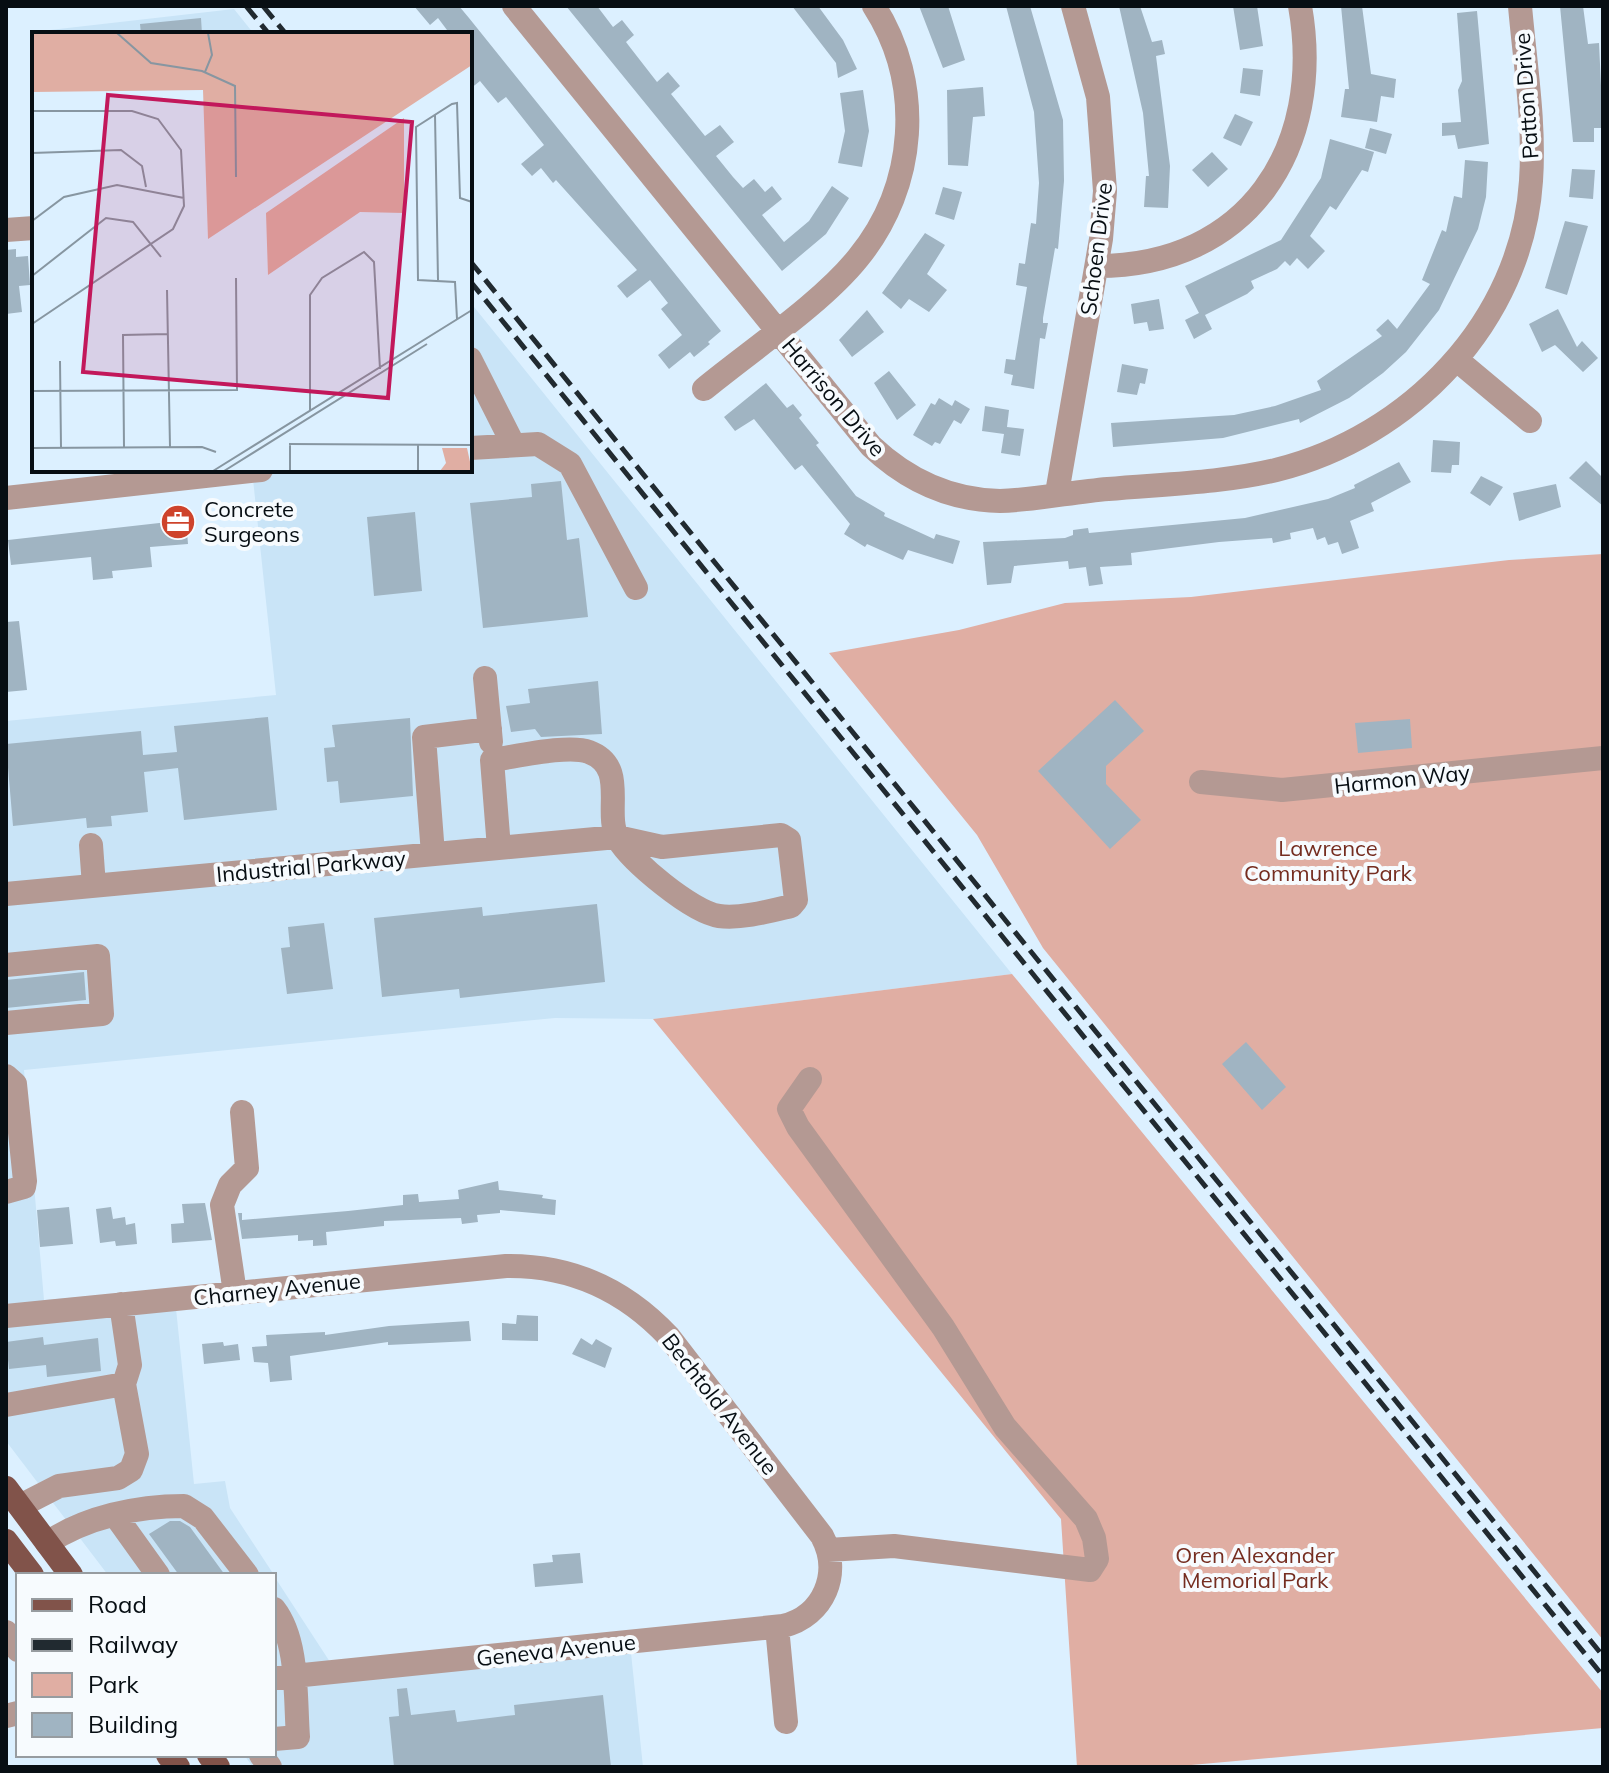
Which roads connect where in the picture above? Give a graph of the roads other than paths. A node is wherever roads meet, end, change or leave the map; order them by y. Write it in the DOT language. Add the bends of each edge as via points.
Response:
graph roads {
  1 [pos="514,6"];
  2 [pos="874,6"];
  3 [pos="1073,6"];
  4 [pos="1300,6"];
  5 [pos="1520,6"];
  6 [pos="32,228"];
  7 [pos="6,230"];
  8 [pos="1097,266"];
  9 [pos="776,329"];
  10 [pos="1457,360"];
  11 [pos="472,363"];
  12 [pos="704,389"];
  13 [pos="1530,421"];
  14 [pos="513,444"];
  15 [pos="472,448"];
  16 [pos="243,472"];
  17 [pos="1057,493"];
  18 [pos="6,498"];
  19 [pos="636,588"];
  20 [pos="485,678"];
  21 [pos="490,729"];
  22 [pos="1603,758"];
  23 [pos="492,760"];
  24 [pos="1201,782"];
  25 [pos="617,837"];
  26 [pos="91,845"];
  27 [pos="499,848"];
  28 [pos="433,854"];
  29 [pos="94,886"];
  30 [pos="6,894"];
  31 [pos="6,965"];
  32 [pos="6,1023"];
  33 [pos="6,1076"];
  34 [pos="810,1079"];
  35 [pos="242,1112"];
  36 [pos="6,1192"];
  37 [pos="548,1268"];
  38 [pos="235,1293"];
  39 [pos="121,1304"];
  40 [pos="6,1316"];
  41 [pos="124,1384"];
  42 [pos="6,1405"];
  43 [pos="13,1497"];
  44 [pos="115,1515"];
  45 [pos="47,1543"];
  46 [pos="828,1550"];
  47 [pos="70,1573"];
  48 [pos="157,1573"];
  49 [pos="245,1573"];
  50 [pos="276,1612"];
  51 [pos="777,1627"];
  52 [pos="284,1677"];
  53 [pos="786,1722"];
  54 [pos="276,1739"];
  1 -- 9 [label="street, Harrison Drive"];
  2 -- 9 [label="street" via="897,51 907,89 906,152 899,183 888,213 857,260"];
  3 -- 8 [label="street, Schoen Drive" via="1098,97 1104,144"];
  4 -- 8 [label="street" via="1307,65 1303,107 1284,159 1263,192 1216,234 1188,249 1143,263"];
  5 -- 10 [label="street, Patton Drive" via="1533,150 1528,205 1496,302"];
  6 -- 7 [label="street"];
  8 -- 17 [label="street, Schoen Drive"];
  9 -- 12 [label="street"];
  9 -- 17 [label="street, Harrison Drive" via="871,446 921,483 983,500"];
  10 -- 13 [label="street"];
  10 -- 17 [label="street, Harrison Drive" via="1386,422 1299,463 1237,477"];
  11 -- 14 [label="street"];
  14 -- 15 [label="street"];
  14 -- 19 [label="street" via="538,444 570,464"];
  16 -- 18 [label="street"];
  20 -- 21 [label="street"];
  21 -- 23 [label="street"];
  21 -- 28 [label="street" via="424,737"];
  22 -- 24 [label="street, Harmon Way" via="1282,790"];
  23 -- 25 [label="street" via="566,751 587,751 603,760 613,778"];
  23 -- 27 [label="street"];
  25 -- 25 [label="street, Industrial Parkway" via="651,878 717,916 766,912 796,900 789,840 781,835 662,847"];
  25 -- 27 [label="street, Industrial Parkway"];
  26 -- 29 [label="street"];
  27 -- 28 [label="street, Industrial Parkway"];
  28 -- 29 [label="street, Industrial Parkway"];
  29 -- 30 [label="street, Industrial Parkway"];
  31 -- 32 [label="street" via="98,956 102,1014"];
  33 -- 36 [label="street" via="15,1084 25,1181 24,1187"];
  34 -- 46 [label="street" via="789,1109 798,1127 943,1327 1005,1427 1086,1519 1097,1559 1090,1570 894,1546"];
  35 -- 38 [label="street" via="247,1168 230,1185 222,1205"];
  37 -- 38 [label="street, Charney Avenue" via="506,1266"];
  37 -- 46 [label="street, Bechtold Avenue" via="613,1291 663,1331"];
  38 -- 39 [label="street, Charney Avenue"];
  39 -- 40 [label="street, Charney Avenue"];
  39 -- 41 [label="street" via="130,1365"];
  41 -- 42 [label="street"];
  41 -- 43 [label="street" via="137,1454 131,1470 118,1478"];
  43 -- 45 [label="main road"];
  44 -- 45 [label="street" via="72,1526"];
  44 -- 48 [label="street"];
  44 -- 49 [label="street" via="174,1506 194,1510"];
  45 -- 47 [label="main road"];
  46 -- 51 [label="street, Geneva Avenue" via="831,1567 825,1593 806,1616"];
  50 -- 52 [label="street" via="288,1640"];
  51 -- 52 [label="street, Geneva Avenue"];
  51 -- 53 [label="street"];
  52 -- 54 [label="street" via="298,1737"];
}
